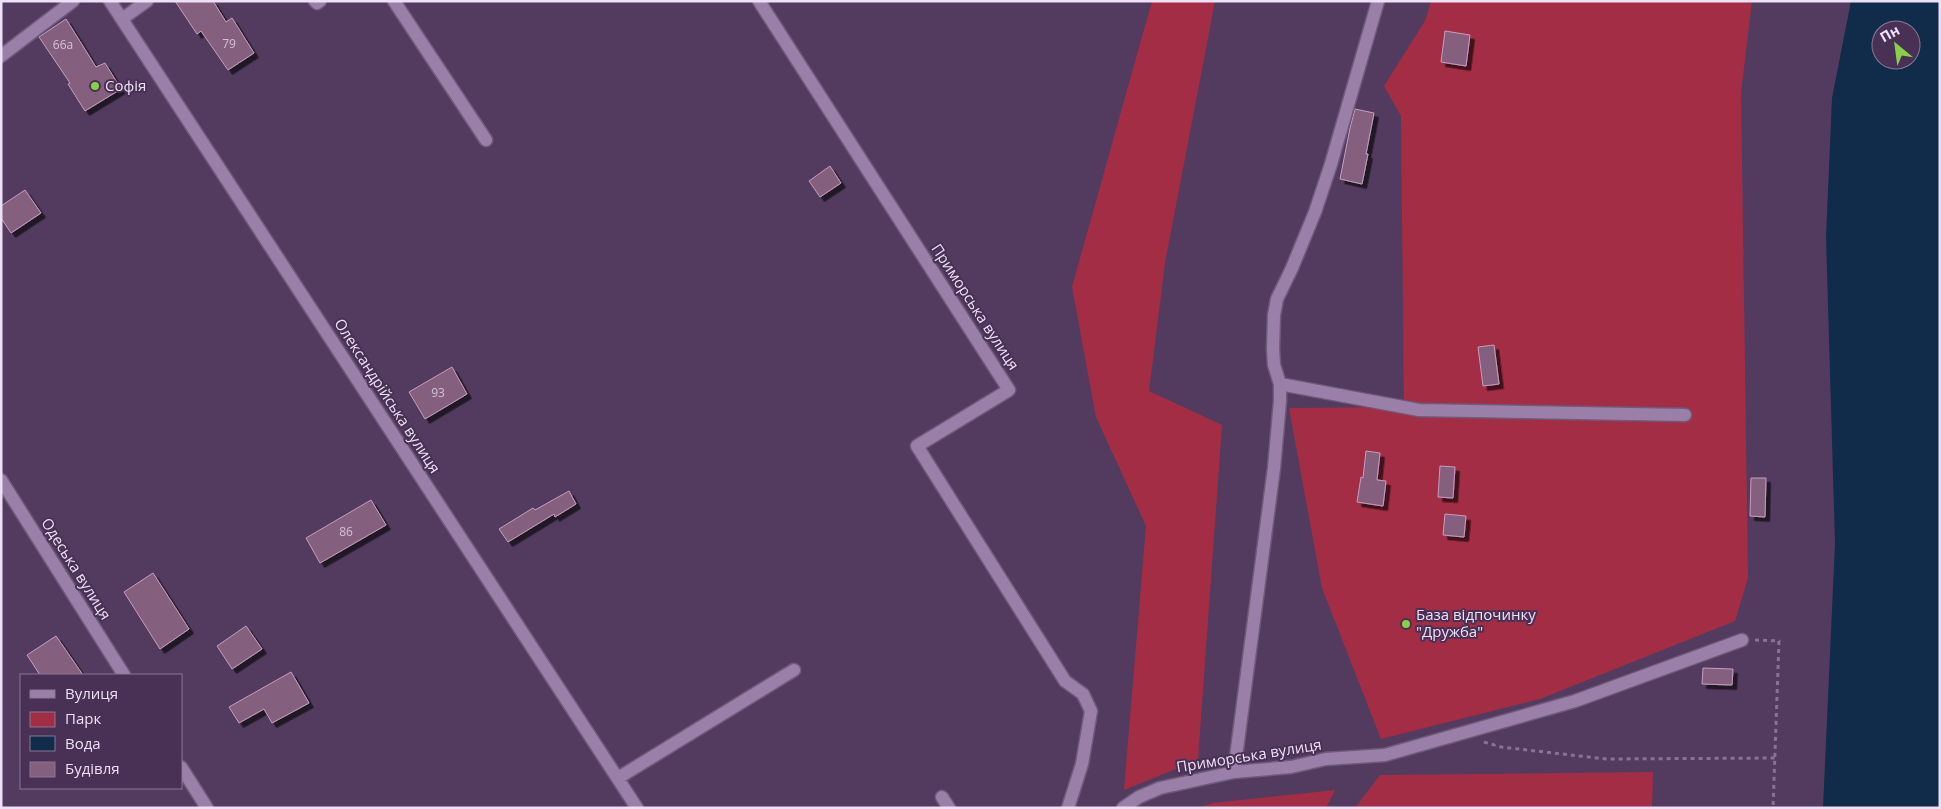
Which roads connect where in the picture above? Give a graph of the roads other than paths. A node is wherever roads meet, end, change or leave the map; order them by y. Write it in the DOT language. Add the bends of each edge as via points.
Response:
graph roads {
  1 [pos="73,1"];
  2 [pos="110,1"];
  3 [pos="147,1"];
  4 [pos="315,1"];
  5 [pos="320,1"];
  6 [pos="394,1"];
  7 [pos="759,1"];
  8 [pos="1378,1"];
  9 [pos="122,18"];
  10 [pos="1,56"];
  11 [pos="486,140"];
  12 [pos="1280,384"];
  13 [pos="1685,416"];
  14 [pos="1,480"];
  15 [pos="1742,640"];
  16 [pos="794,670"];
  17 [pos="123,674"];
  18 [pos="182,768"];
  19 [pos="1234,772"];
  20 [pos="618,778"];
  21 [pos="207,808"];
  22 [pos="637,808"];
  23 [pos="1068,808"];
  24 [pos="1123,808"];
  1 -- 10 [label="street"];
  2 -- 9 [label="street, Олександрійська вулиця"];
  3 -- 9 [label="street"];
  4 -- 5 [label="street" via="316,4"];
  6 -- 11 [label="street"];
  7 -- 23 [label="street, Приморська вулиця" via="1009,390 917,446 1065,681 1083,694 1091,711 1082,764"];
  8 -- 12 [label="street" via="1315,212 1277,299 1273,349"];
  9 -- 20 [label="street, Олександрійська вулиця"];
  12 -- 13 [label="street" via="1419,410"];
  12 -- 19 [label="street" via="1274,468"];
  14 -- 17 [label="street, Одеська вулиця"];
  15 -- 19 [label="street, Приморська вулиця" via="1574,701 1386,755 1326,759 1291,767"];
  16 -- 20 [label="street"];
  18 -- 21 [label="street"];
  19 -- 24 [label="street, Приморська вулиця" via="1160,788"];
  20 -- 22 [label="street, Олександрійська вулиця"];
}
